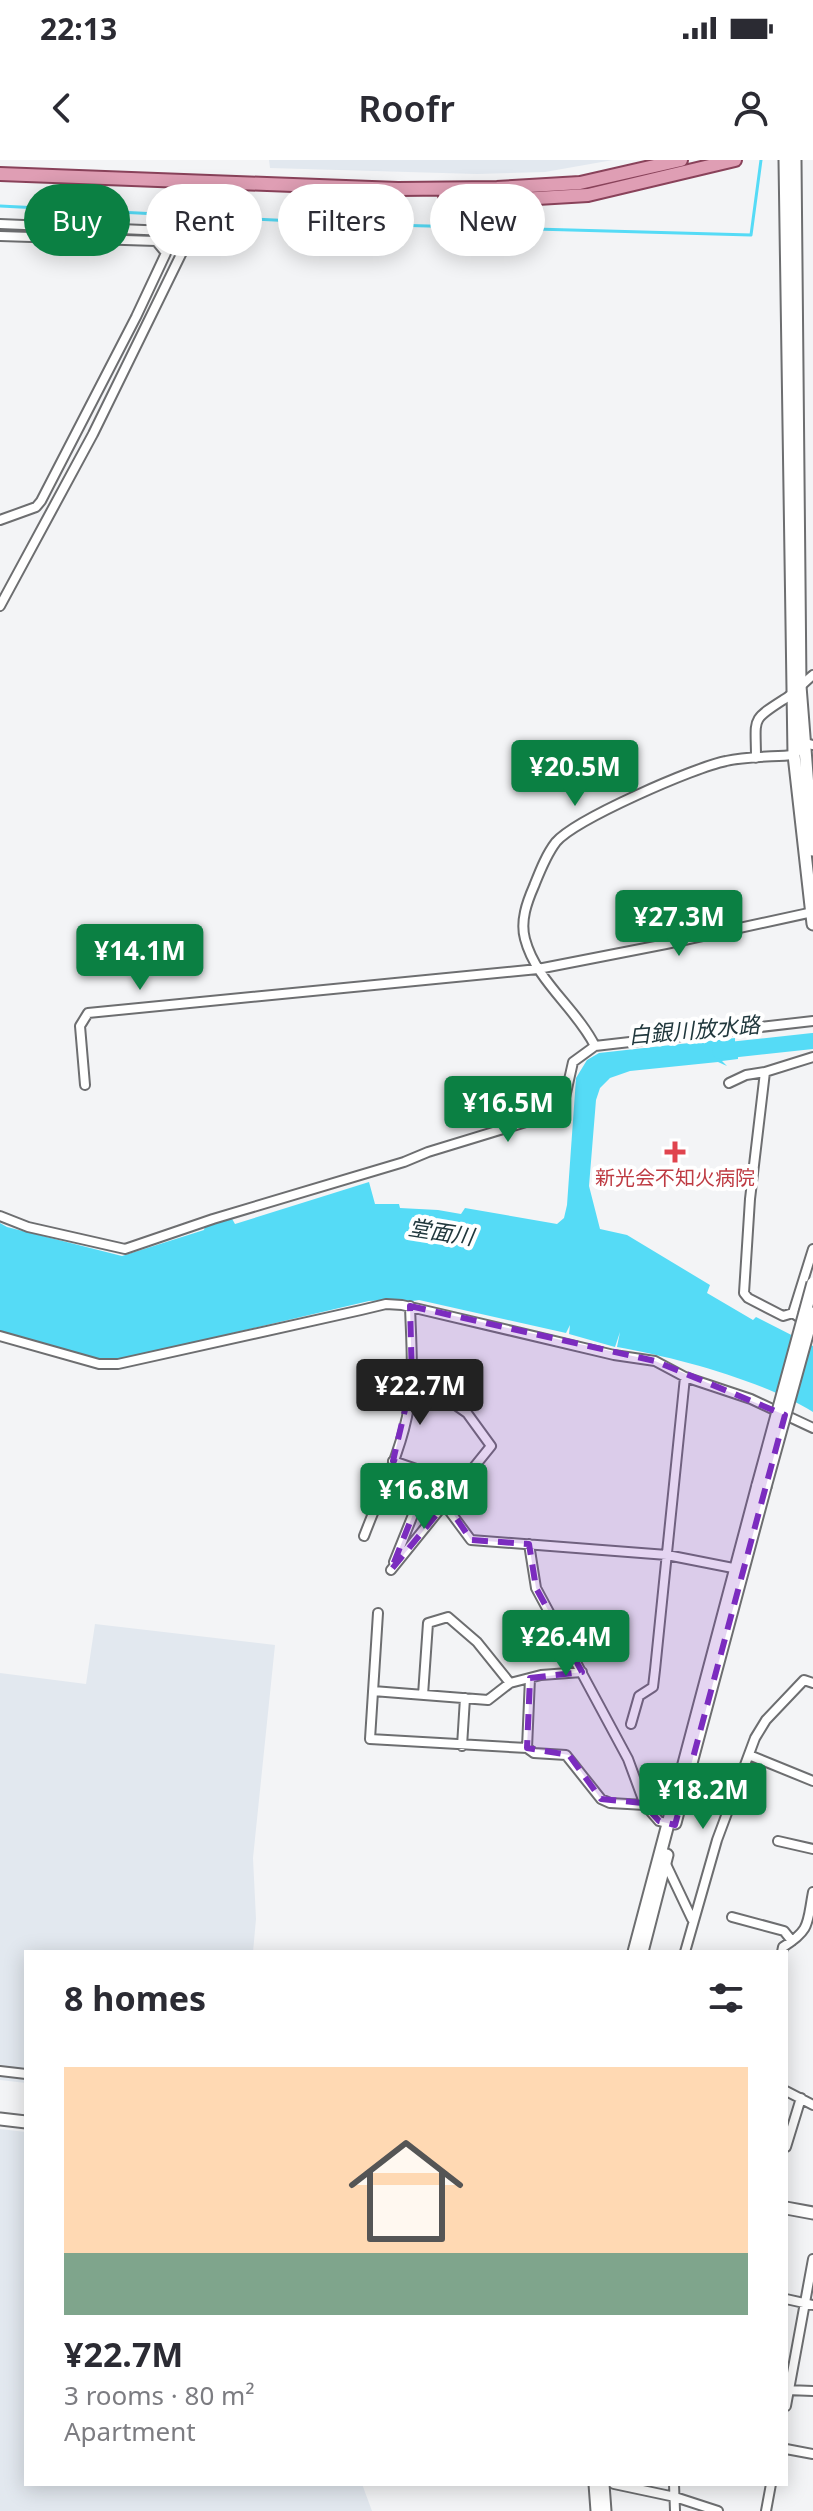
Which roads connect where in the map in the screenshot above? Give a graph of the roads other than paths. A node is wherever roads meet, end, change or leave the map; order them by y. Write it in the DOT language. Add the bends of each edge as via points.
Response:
graph roads {
  1 [pos="681,160"];
  2 [pos="735,160"];
  3 [pos="785,160"];
  4 [pos="795,160"];
  5 [pos="0,174"];
  6 [pos="278,184"];
  7 [pos="414,188"];
  8 [pos="414,191"];
  9 [pos="0,224"];
  10 [pos="0,236"];
  11 [pos="0,520"];
  12 [pos="0,606"];
  13 [pos="813,675"];
  14 [pos="796,690"];
  15 [pos="809,744"];
  16 [pos="794,755"];
  17 [pos="756,758"];
  18 [pos="813,850"];
  19 [pos="812,916"];
  20 [pos="538,969"];
  21 [pos="813,1021"];
  22 [pos="595,1046"];
  23 [pos="813,1057"];
  24 [pos="765,1072"];
  25 [pos="729,1083"];
  26 [pos="85,1085"];
  27 [pos="0,1216"];
  28 [pos="813,1249"];
  29 [pos="813,1283"];
  30 [pos="410,1306"];
  31 [pos="793,1313"];
  32 [pos="813,1313"];
  33 [pos="813,1326"];
  34 [pos="0,1336"];
  35 [pos="685,1377"];
  36 [pos="444,1397"];
  37 [pos="813,1428"];
  38 [pos="393,1461"];
  39 [pos="427,1480"];
  40 [pos="762,1486"];
  41 [pos="446,1503"];
  42 [pos="364,1536"];
  43 [pos="529,1544"];
  44 [pos="667,1555"];
  45 [pos="739,1569"];
  46 [pos="378,1613"];
  47 [pos="582,1672"];
  48 [pos="530,1678"];
  49 [pos="510,1683"];
  50 [pos="813,1683"];
  51 [pos="373,1691"];
  52 [pos="423,1695"];
  53 [pos="465,1698"];
  54 [pos="631,1724"];
  55 [pos="462,1746"];
  56 [pos="527,1748"];
  57 [pos="749,1755"];
  58 [pos="813,1781"];
  59 [pos="645,1805"];
  60 [pos="671,1824"];
  61 [pos="778,1841"];
  62 [pos="813,1849"];
  63 [pos="662,1860"];
  64 [pos="813,1892"];
  65 [pos="732,1917"];
  66 [pos="692,1920"];
  67 [pos="792,1941"];
  68 [pos="635,1950"];
  69 [pos="642,1950"];
  70 [pos="685,1950"];
  71 [pos="782,1950"];
  72 [pos="0,2071"];
  73 [pos="24,2074"];
  74 [pos="788,2092"];
  75 [pos="801,2098"];
  76 [pos="813,2105"];
  77 [pos="0,2119"];
  78 [pos="24,2122"];
  79 [pos="788,2140"];
  80 [pos="788,2208"];
  81 [pos="813,2213"];
  82 [pos="813,2259"];
  83 [pos="788,2299"];
  84 [pos="809,2304"];
  85 [pos="788,2390"];
  86 [pos="813,2391"];
  87 [pos="788,2449"];
  88 [pos="813,2454"];
  89 [pos="595,2486"];
  90 [pos="603,2486"];
  91 [pos="623,2486"];
  92 [pos="674,2486"];
  93 [pos="771,2486"];
  94 [pos="675,2497"];
  95 [pos="597,2511"];
  96 [pos="605,2511"];
  97 [pos="675,2511"];
  98 [pos="718,2511"];
  99 [pos="766,2511"];
  1 -- 7 [label="main road" via="580,183"];
  2 -- 8 [label="main road" via="588,195 503,200"];
  3 -- 14 [label="street"];
  4 -- 14 [label="street"];
  5 -- 6 [label="main road"];
  9 -- 12 [label="street" via="196,233"];
  10 -- 11 [label="street" via="156,241 166,253 41,501"];
  13 -- 14 [label="street"];
  14 -- 15 [label="street"];
  14 -- 16 [label="street"];
  14 -- 17 [label="street" via="761,713"];
  15 -- 16 [label="street"];
  15 -- 18 [label="street"];
  16 -- 17 [label="street"];
  16 -- 19 [label="street"];
  17 -- 20 [label="street" via="684,774 595,815 557,841 524,919 524,936"];
  19 -- 20 [label="street"];
  20 -- 22 [label="street"];
  20 -- 26 [label="street" via="88,1013 80,1026"];
  21 -- 22 [label="street"];
  22 -- 27 [label="street" via="573,1062 562,1111 125,1249"];
  23 -- 24 [label="street"];
  24 -- 25 [label="street"];
  24 -- 31 [label="street" via="744,1293 783,1316"];
  28 -- 31 [label="street"];
  29 -- 40 [label="street, bridge"];
  30 -- 34 [label="street" via="386,1304 118,1364 99,1364"];
  30 -- 35 [label="street" via="655,1361"];
  30 -- 38 [label="street" via="410,1394"];
  31 -- 33 [label="street"];
  32 -- 40 [label="street, bridge"];
  35 -- 37 [label="street"];
  35 -- 44 [label="street"];
  36 -- 41 [label="street" via="467,1413 491,1446"];
  38 -- 39 [label="street" via="419,1470"];
  38 -- 42 [label="street"];
  39 -- 41 [label="street"];
  39 -- 41 [label="street" via="391,1570"];
  40 -- 45 [label="street"];
  41 -- 43 [label="street" via="471,1540"];
  43 -- 44 [label="street"];
  43 -- 47 [label="street" via="536,1588"];
  44 -- 45 [label="street"];
  44 -- 54 [label="street" via="653,1687 639,1696"];
  45 -- 60 [label="street"];
  46 -- 51 [label="street"];
  47 -- 48 [label="street"];
  47 -- 59 [label="street" via="628,1759"];
  48 -- 49 [label="street"];
  48 -- 56 [label="street"];
  49 -- 52 [label="street" via="477,1642 448,1617 428,1623"];
  49 -- 53 [label="street" via="488,1700"];
  50 -- 57 [label="street" via="804,1680 766,1720"];
  51 -- 52 [label="street"];
  51 -- 55 [label="street" via="370,1739"];
  52 -- 53 [label="street"];
  53 -- 55 [label="street"];
  55 -- 56 [label="street"];
  56 -- 59 [label="street" via="566,1755 601,1799"];
  57 -- 58 [label="street"];
  57 -- 66 [label="street"];
  59 -- 60 [label="street" via="659,1821"];
  60 -- 63 [label="street"];
  61 -- 62 [label="street"];
  63 -- 66 [label="street"];
  63 -- 68 [label="street"];
  63 -- 69 [label="street"];
  64 -- 67 [label="street" via="806,1928"];
  65 -- 67 [label="street" via="784,1931"];
  66 -- 70 [label="street"];
  67 -- 71 [label="street"];
  72 -- 73 [label="street"];
  74 -- 75 [label="street"];
  75 -- 76 [label="street"];
  75 -- 79 [label="street"];
  77 -- 78 [label="street"];
  80 -- 81 [label="street"];
  82 -- 84 [label="street"];
  83 -- 84 [label="street"];
  84 -- 85 [label="street"];
  85 -- 86 [label="street"];
  87 -- 88 [label="street"];
  89 -- 95 [label="street"];
  90 -- 96 [label="street"];
  91 -- 94 [label="street"];
  92 -- 94 [label="street"];
  93 -- 99 [label="street"];
  94 -- 97 [label="street"];
  94 -- 98 [label="street"];
}
